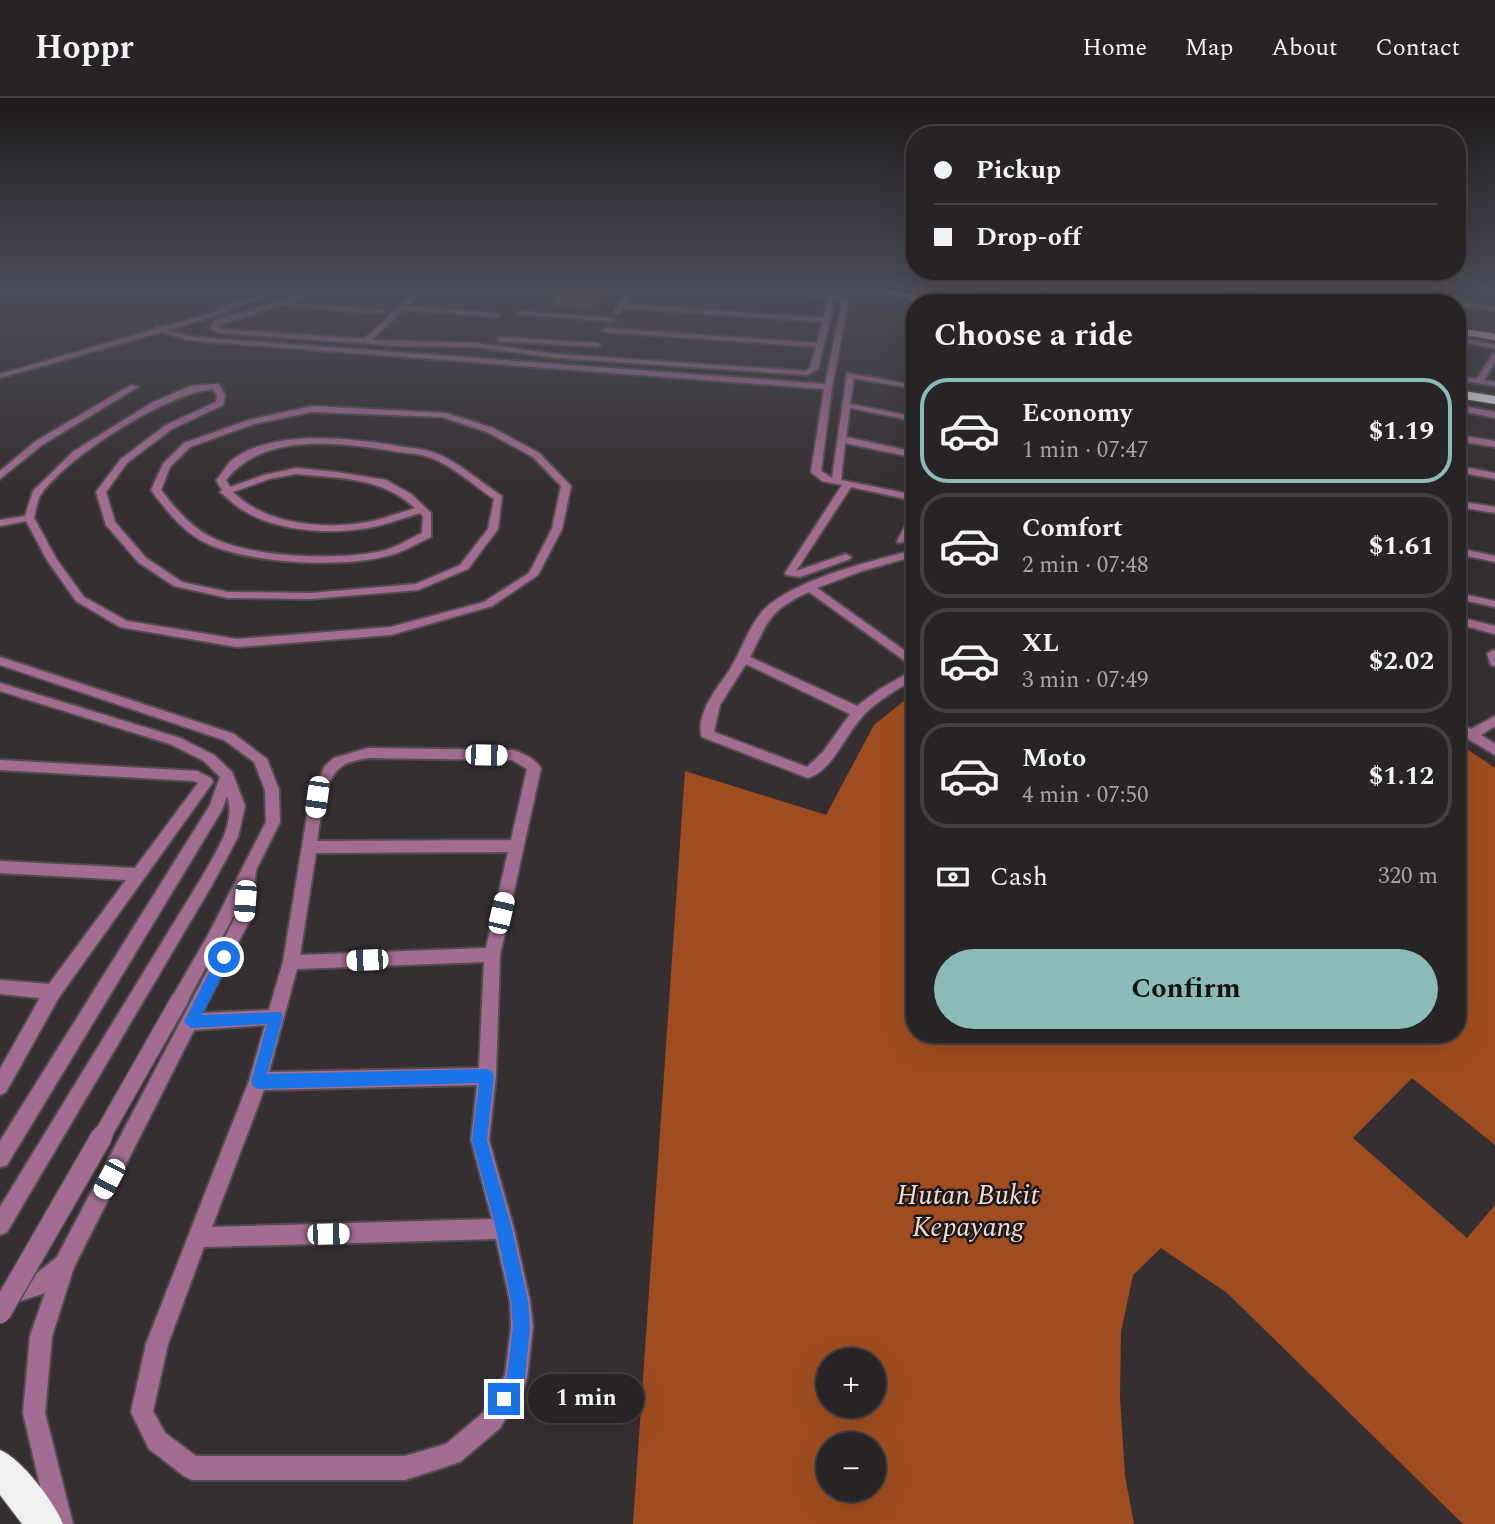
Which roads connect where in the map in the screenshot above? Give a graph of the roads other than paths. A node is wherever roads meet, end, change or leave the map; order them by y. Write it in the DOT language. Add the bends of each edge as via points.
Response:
graph roads {
  1 [pos="69,355"];
  2 [pos="393,355"];
  3 [pos="467,355"];
  4 [pos="479,355"];
  5 [pos="554,355"];
  6 [pos="592,355"];
  7 [pos="817,355"];
  8 [pos="834,355"];
  9 [pos="1495,356"];
  10 [pos="589,359"];
  11 [pos="463,360"];
  12 [pos="474,360"];
  13 [pos="39,363"];
  14 [pos="0,366"];
  15 [pos="20,366"];
  16 [pos="1484,370"];
  17 [pos="1495,371"];
  18 [pos="0,374"];
  19 [pos="1466,379"];
  20 [pos="1479,381"];
  21 [pos="1495,384"];
  22 [pos="906,385"];
  23 [pos="134,387"];
  24 [pos="828,387"];
  25 [pos="1466,388"];
  26 [pos="1495,393"];
  27 [pos="1466,395"];
  28 [pos="1495,400"];
  29 [pos="845,405"];
  30 [pos="1466,410"];
  31 [pos="1495,415"];
  32 [pos="906,417"];
  33 [pos="841,439"];
  34 [pos="1466,439"];
  35 [pos="1495,444"];
  36 [pos="906,453"];
  37 [pos="1466,471"];
  38 [pos="0,476"];
  39 [pos="1495,476"];
  40 [pos="836,481"];
  41 [pos="848,484"];
  42 [pos="225,492"];
  43 [pos="906,496"];
  44 [pos="1466,505"];
  45 [pos="422,509"];
  46 [pos="1495,510"];
  47 [pos="29,517"];
  48 [pos="0,523"];
  49 [pos="906,534"];
  50 [pos="902,541"];
  51 [pos="1466,553"];
  52 [pos="846,557"];
  53 [pos="906,558"];
  54 [pos="1495,559"];
  55 [pos="811,588"];
  56 [pos="1466,598"];
  57 [pos="1495,604"];
  58 [pos="1466,624"];
  59 [pos="1495,630"];
  60 [pos="906,657"];
  61 [pos="743,658"];
  62 [pos="0,661"];
  63 [pos="906,679"];
  64 [pos="0,687"];
  65 [pos="858,712"];
  66 [pos="1495,720"];
  67 [pos="1466,732"];
  68 [pos="1472,735"];
  69 [pos="1495,750"];
  70 [pos="0,765"];
  71 [pos="227,776"];
  72 [pos="516,846"];
  73 [pos="309,847"];
  74 [pos="0,867"];
  75 [pos="249,869"];
  76 [pos="136,874"];
  77 [pos="492,955"];
  78 [pos="291,962"];
  79 [pos="0,987"];
  80 [pos="53,992"];
  81 [pos="276,1017"];
  82 [pos="191,1022"];
  83 [pos="487,1076"];
  84 [pos="258,1082"];
  85 [pos="0,1086"];
  86 [pos="0,1158"];
  87 [pos="0,1225"];
  88 [pos="504,1229"];
  89 [pos="199,1237"];
  90 [pos="65,1263"];
  91 [pos="0,1294"];
  92 [pos="0,1312"];
  93 [pos="0,1466"];
  94 [pos="45,1524"];
  95 [pos="61,1524"];
  1 -- 13 [label="street"];
  2 -- 11 [label="street"];
  3 -- 11 [label="street"];
  4 -- 12 [label="street"];
  5 -- 10 [label="street"];
  6 -- 10 [label="street"];
  7 -- 10 [label="street" via="814,369 807,373"];
  8 -- 24 [label="street"];
  9 -- 16 [label="street"];
  11 -- 12 [label="street"];
  12 -- 24 [label="street"];
  13 -- 15 [label="street"];
  13 -- 18 [label="street"];
  14 -- 15 [label="street"];
  15 -- 18 [label="street"];
  16 -- 17 [label="street"];
  16 -- 20 [label="street"];
  19 -- 20 [label="street"];
  20 -- 21 [label="street"];
  22 -- 29 [label="street" via="850,375"];
  23 -- 38 [label="street" via="39,443"];
  24 -- 40 [label="street" via="815,467 825,479"];
  25 -- 26 [label="highway"];
  27 -- 28 [label="highway"];
  29 -- 32 [label="street"];
  29 -- 33 [label="street"];
  30 -- 31 [label="street"];
  33 -- 36 [label="street"];
  33 -- 40 [label="street"];
  34 -- 35 [label="street"];
  37 -- 39 [label="street"];
  40 -- 41 [label="street"];
  41 -- 43 [label="street"];
  41 -- 52 [label="street" via="790,573 796,575"];
  42 -- 45 [label="street" via="243,508 288,523 335,529 370,525"];
  42 -- 45 [label="street" via="296,471 383,482"];
  42 -- 47 [label="street" via="221,480 228,467 257,450 312,440 430,454 499,498 493,529 464,567 418,587 311,596 228,596 178,584 142,560 110,523 101,492 124,461 169,427 220,403 216,386 194,388 156,404 77,453 36,493"];
  44 -- 46 [label="street"];
  45 -- 47 [label="street" via="428,515 426,535 385,554 335,559 256,554 206,539 172,512 156,489 166,466 187,444 251,422 313,409 443,415 490,430 536,455 566,486 557,529 533,575 488,604 391,631 237,643 124,624 80,599"];
  47 -- 48 [label="street"];
  49 -- 50 [label="street"];
  51 -- 54 [label="street"];
  53 -- 55 [label="street"];
  55 -- 60 [label="street"];
  55 -- 61 [label="street" via="779,601 765,615"];
  56 -- 57 [label="street"];
  58 -- 59 [label="street"];
  61 -- 65 [label="street"];
  61 -- 65 [label="street" via="712,706 707,734 808,773 820,768"];
  62 -- 75 [label="street" via="229,737 260,759 272,790 273,822"];
  63 -- 65 [label="street"];
  64 -- 71 [label="street" via="175,741 209,758"];
  66 -- 68 [label="street"];
  67 -- 68 [label="street"];
  68 -- 69 [label="street"];
  70 -- 76 [label="street" via="197,776 206,782"];
  71 -- 86 [label="street" via="218,806"];
  71 -- 87 [label="street" via="238,806 231,837"];
  72 -- 73 [label="street"];
  72 -- 73 [label="street" via="534,768 525,760 513,755 368,753 339,761 330,769 317,797"];
  72 -- 77 [label="street"];
  73 -- 78 [label="street"];
  74 -- 76 [label="street"];
  75 -- 82 [label="street" via="243,918"];
  75 -- 92 [label="street, bridge" via="214,940"];
  76 -- 80 [label="street"];
  77 -- 78 [label="street"];
  77 -- 83 [label="street"];
  78 -- 81 [label="street"];
  79 -- 80 [label="street"];
  80 -- 85 [label="street"];
  81 -- 82 [label="street"];
  81 -- 84 [label="street"];
  82 -- 90 [label="street"];
  83 -- 84 [label="street"];
  83 -- 88 [label="street" via="480,1140"];
  84 -- 89 [label="street"];
  88 -- 89 [label="street"];
  88 -- 89 [label="street" via="521,1314 516,1378 492,1420 452,1454 405,1468 192,1468 157,1441 142,1412 157,1344"];
  90 -- 91 [label="street" via="36,1287"];
  90 -- 95 [label="street" via="41,1336 34,1413"];
  93 -- 94 [label="highway"];
}
